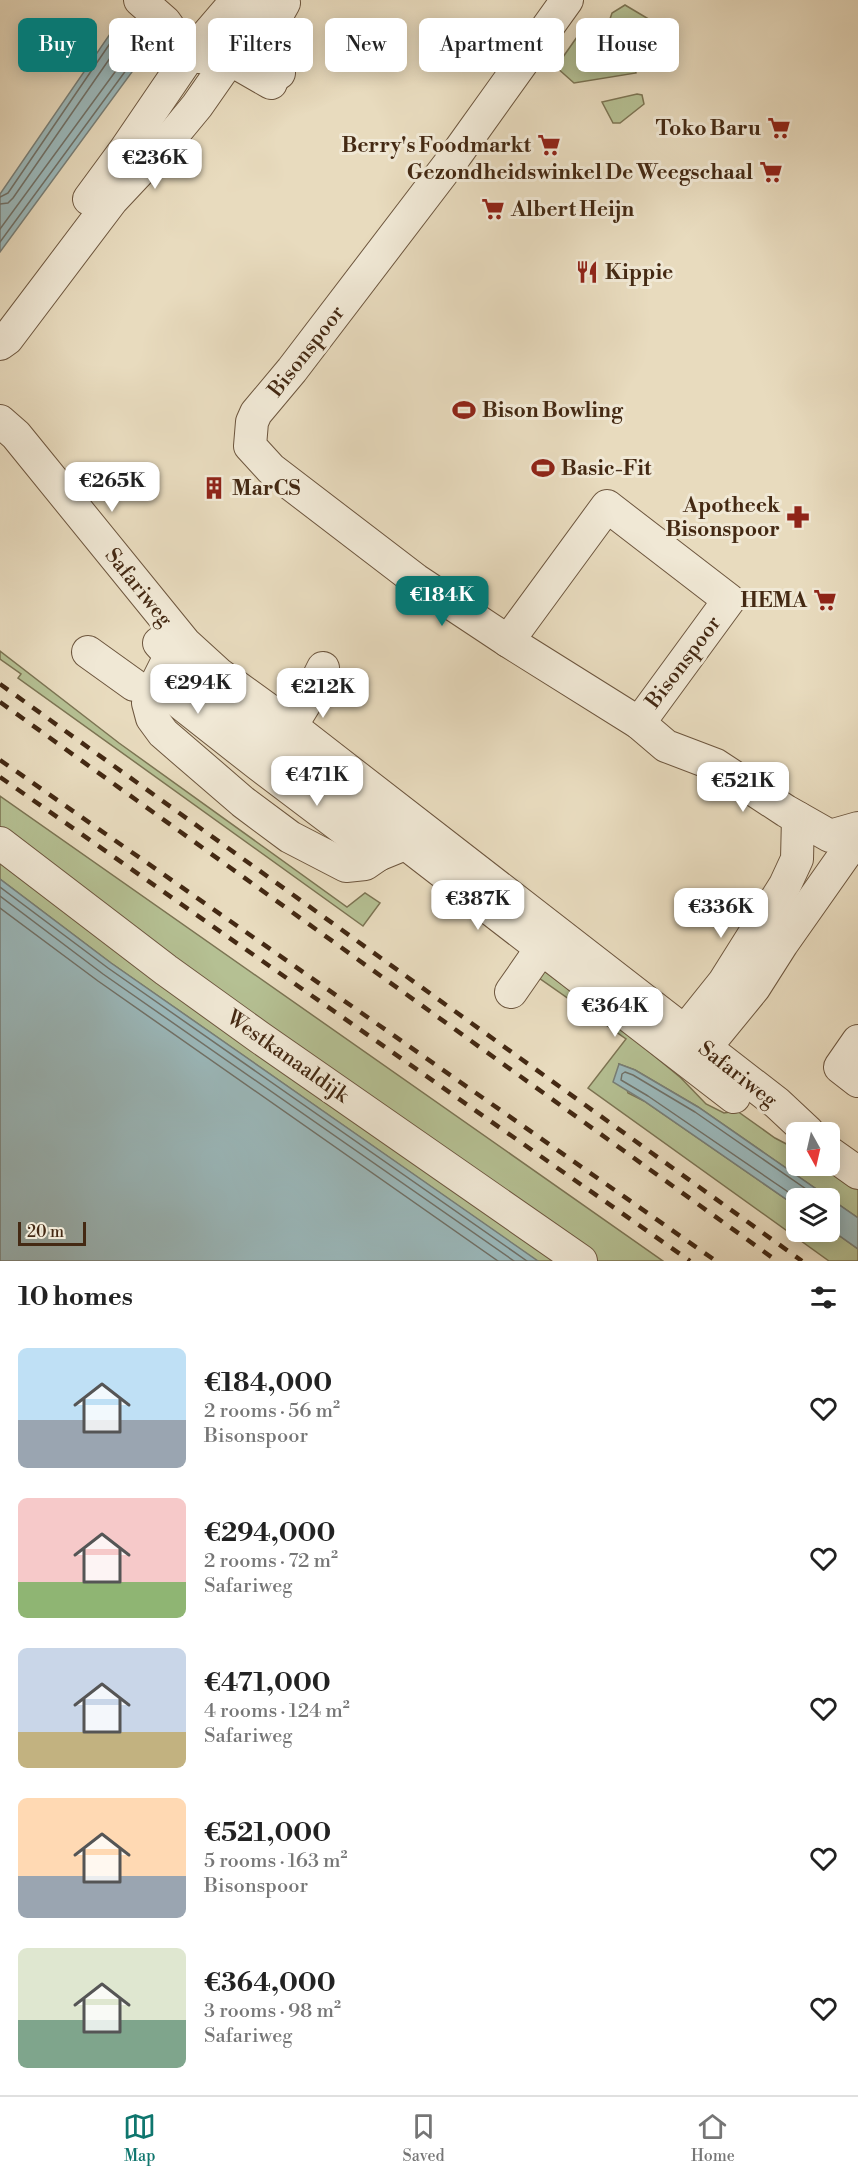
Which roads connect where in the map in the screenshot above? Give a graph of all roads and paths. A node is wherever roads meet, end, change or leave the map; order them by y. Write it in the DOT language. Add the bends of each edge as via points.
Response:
graph roads {
  1 [pos="140,0"];
  2 [pos="237,0"];
  3 [pos="248,0"];
  4 [pos="271,0"];
  5 [pos="287,0"];
  6 [pos="567,0"];
  7 [pos="160,18"];
  8 [pos="222,18"];
  9 [pos="234,18"];
  10 [pos="258,18"];
  11 [pos="208,35"];
  12 [pos="196,48"];
  13 [pos="178,72"];
  14 [pos="222,72"];
  15 [pos="250,72"];
  16 [pos="270,85"];
  17 [pos="173,135"];
  18 [pos="0,319"];
  19 [pos="0,344"];
  20 [pos="0,421"];
  21 [pos="0,435"];
  22 [pos="508,641"];
  23 [pos="179,651"];
  24 [pos="88,652"];
  25 [pos="145,684"];
  26 [pos="639,723"];
  27 [pos="798,819"];
  28 [pos="858,828"];
  29 [pos="858,836"];
  30 [pos="0,843"];
  31 [pos="404,844"];
  32 [pos="550,942"];
  33 [pos="511,992"];
  34 [pos="858,1041"];
  35 [pos="689,1046"];
  36 [pos="858,1081"];
  37 [pos="797,1122"];
  38 [pos="786,1131"];
  39 [pos="840,1160"];
  40 [pos="858,1173"];
  41 [pos="581,1261"];
  1 -- 7 [label="street"];
  2 -- 8 [label="street"];
  3 -- 9 [label="street"];
  4 -- 10 [label="street"];
  5 -- 16 [label="street" via="271,26 267,51"];
  6 -- 22 [label="street, Bisonspoor" via="456,154 252,422 250,446 271,469 416,580"];
  11 -- 12 [label="street"];
  13 -- 18 [label="street" via="126,150"];
  14 -- 17 [label="street"];
  15 -- 16 [label="street"];
  16 -- 17 [label="street" via="229,89 198,122"];
  17 -- 19 [label="street" via="112,200"];
  20 -- 23 [label="street, Safariweg" via="16,435"];
  21 -- 23 [label="street, Safariweg" via="134,615"];
  22 -- 26 [label="street, Bisonspoor"];
  22 -- 26 [label="street, Bisonspoor" via="607,506 729,600"];
  23 -- 25 [label="street"];
  23 -- 31 [label="street, Safariweg" via="191,678 273,722"];
  24 -- 25 [label="street"];
  25 -- 31 [label="street" via="259,765"];
  25 -- 31 [label="street" via="152,718 163,733 290,837 346,867 365,864"];
  26 -- 27 [label="street, Bisonspoor" via="666,746 716,765"];
  27 -- 28 [label="street, Bisonspoor" via="830,836"];
  27 -- 35 [label="street" via="797,859 785,885"];
  29 -- 35 [label="street" via="754,988"];
  30 -- 41 [label="street, Westkanaaldijk" via="184,983"];
  31 -- 32 [label="street, Safariweg"];
  32 -- 33 [label="street"];
  32 -- 35 [label="street, Safariweg"];
  34 -- 36 [label="street" via="840,1067"];
  35 -- 37 [label="street, Safariweg" via="777,1103"];
  35 -- 38 [label="street, Safariweg" via="765,1119"];
  39 -- 40 [label="street"];
}
